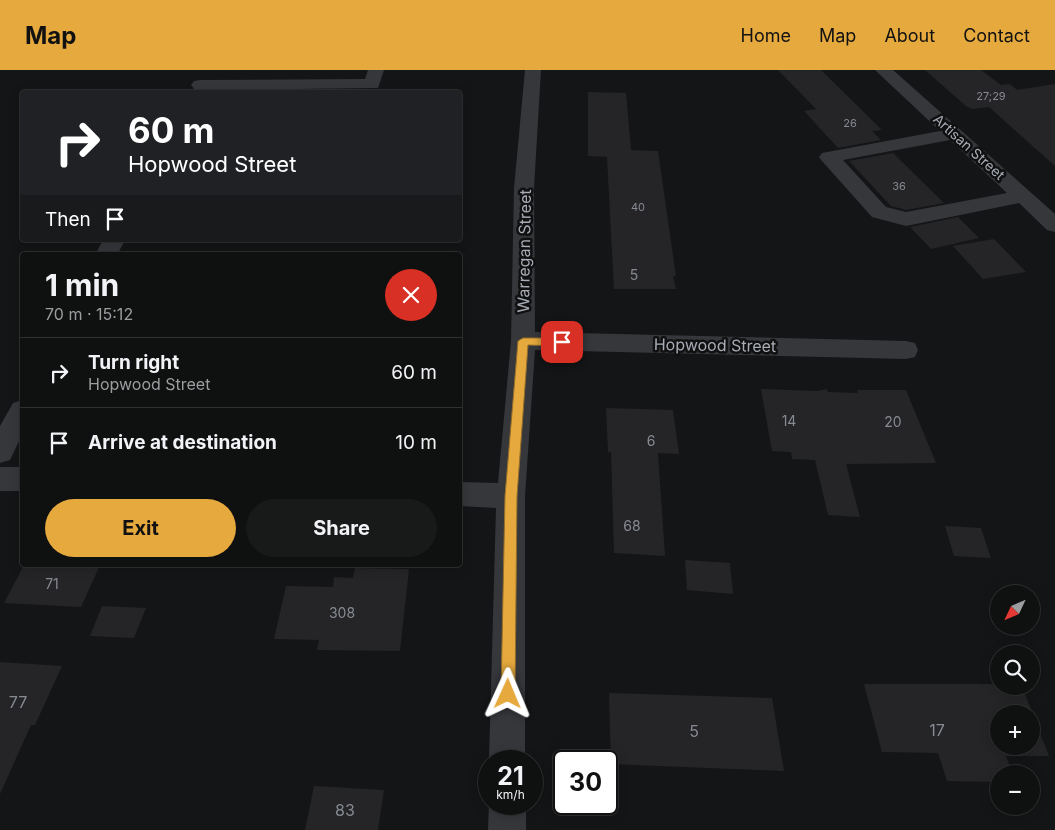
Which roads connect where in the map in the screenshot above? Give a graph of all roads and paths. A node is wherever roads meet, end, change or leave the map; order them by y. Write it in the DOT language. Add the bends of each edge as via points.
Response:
graph roads {
  1 [pos="242,70"];
  2 [pos="376,70"];
  3 [pos="533,70"];
  4 [pos="883,70"];
  5 [pos="202,82"];
  6 [pos="234,86"];
  7 [pos="954,134"];
  8 [pos="1024,196"];
  9 [pos="1055,225"];
  10 [pos="523,341"];
  11 [pos="906,350"];
  12 [pos="20,414"];
  13 [pos="0,452"];
  14 [pos="0,479"];
  15 [pos="20,479"];
  16 [pos="462,494"];
  17 [pos="511,496"];
  18 [pos="508,750"];
  19 [pos="507,815"];
  20 [pos="507,830"];
  1 -- 6 [label="street"];
  2 -- 6 [label="street" via="372,84"];
  3 -- 10 [label="street, Warregan Street" via="524,188"];
  4 -- 7 [label="street, Artisan Street"];
  5 -- 6 [label="street"];
  7 -- 8 [label="street, Artisan Street"];
  7 -- 8 [label="street" via="829,156 879,212 906,219"];
  8 -- 9 [label="street, Artisan Street"];
  10 -- 11 [label="street, Hopwood Street"];
  10 -- 17 [label="street, Warregan Street"];
  12 -- 13 [label="street"];
  14 -- 15 [label="street"];
  16 -- 17 [label="street"];
  17 -- 18 [label="street, Warregan Street"];
  19 -- 20 [label="street"];
}
